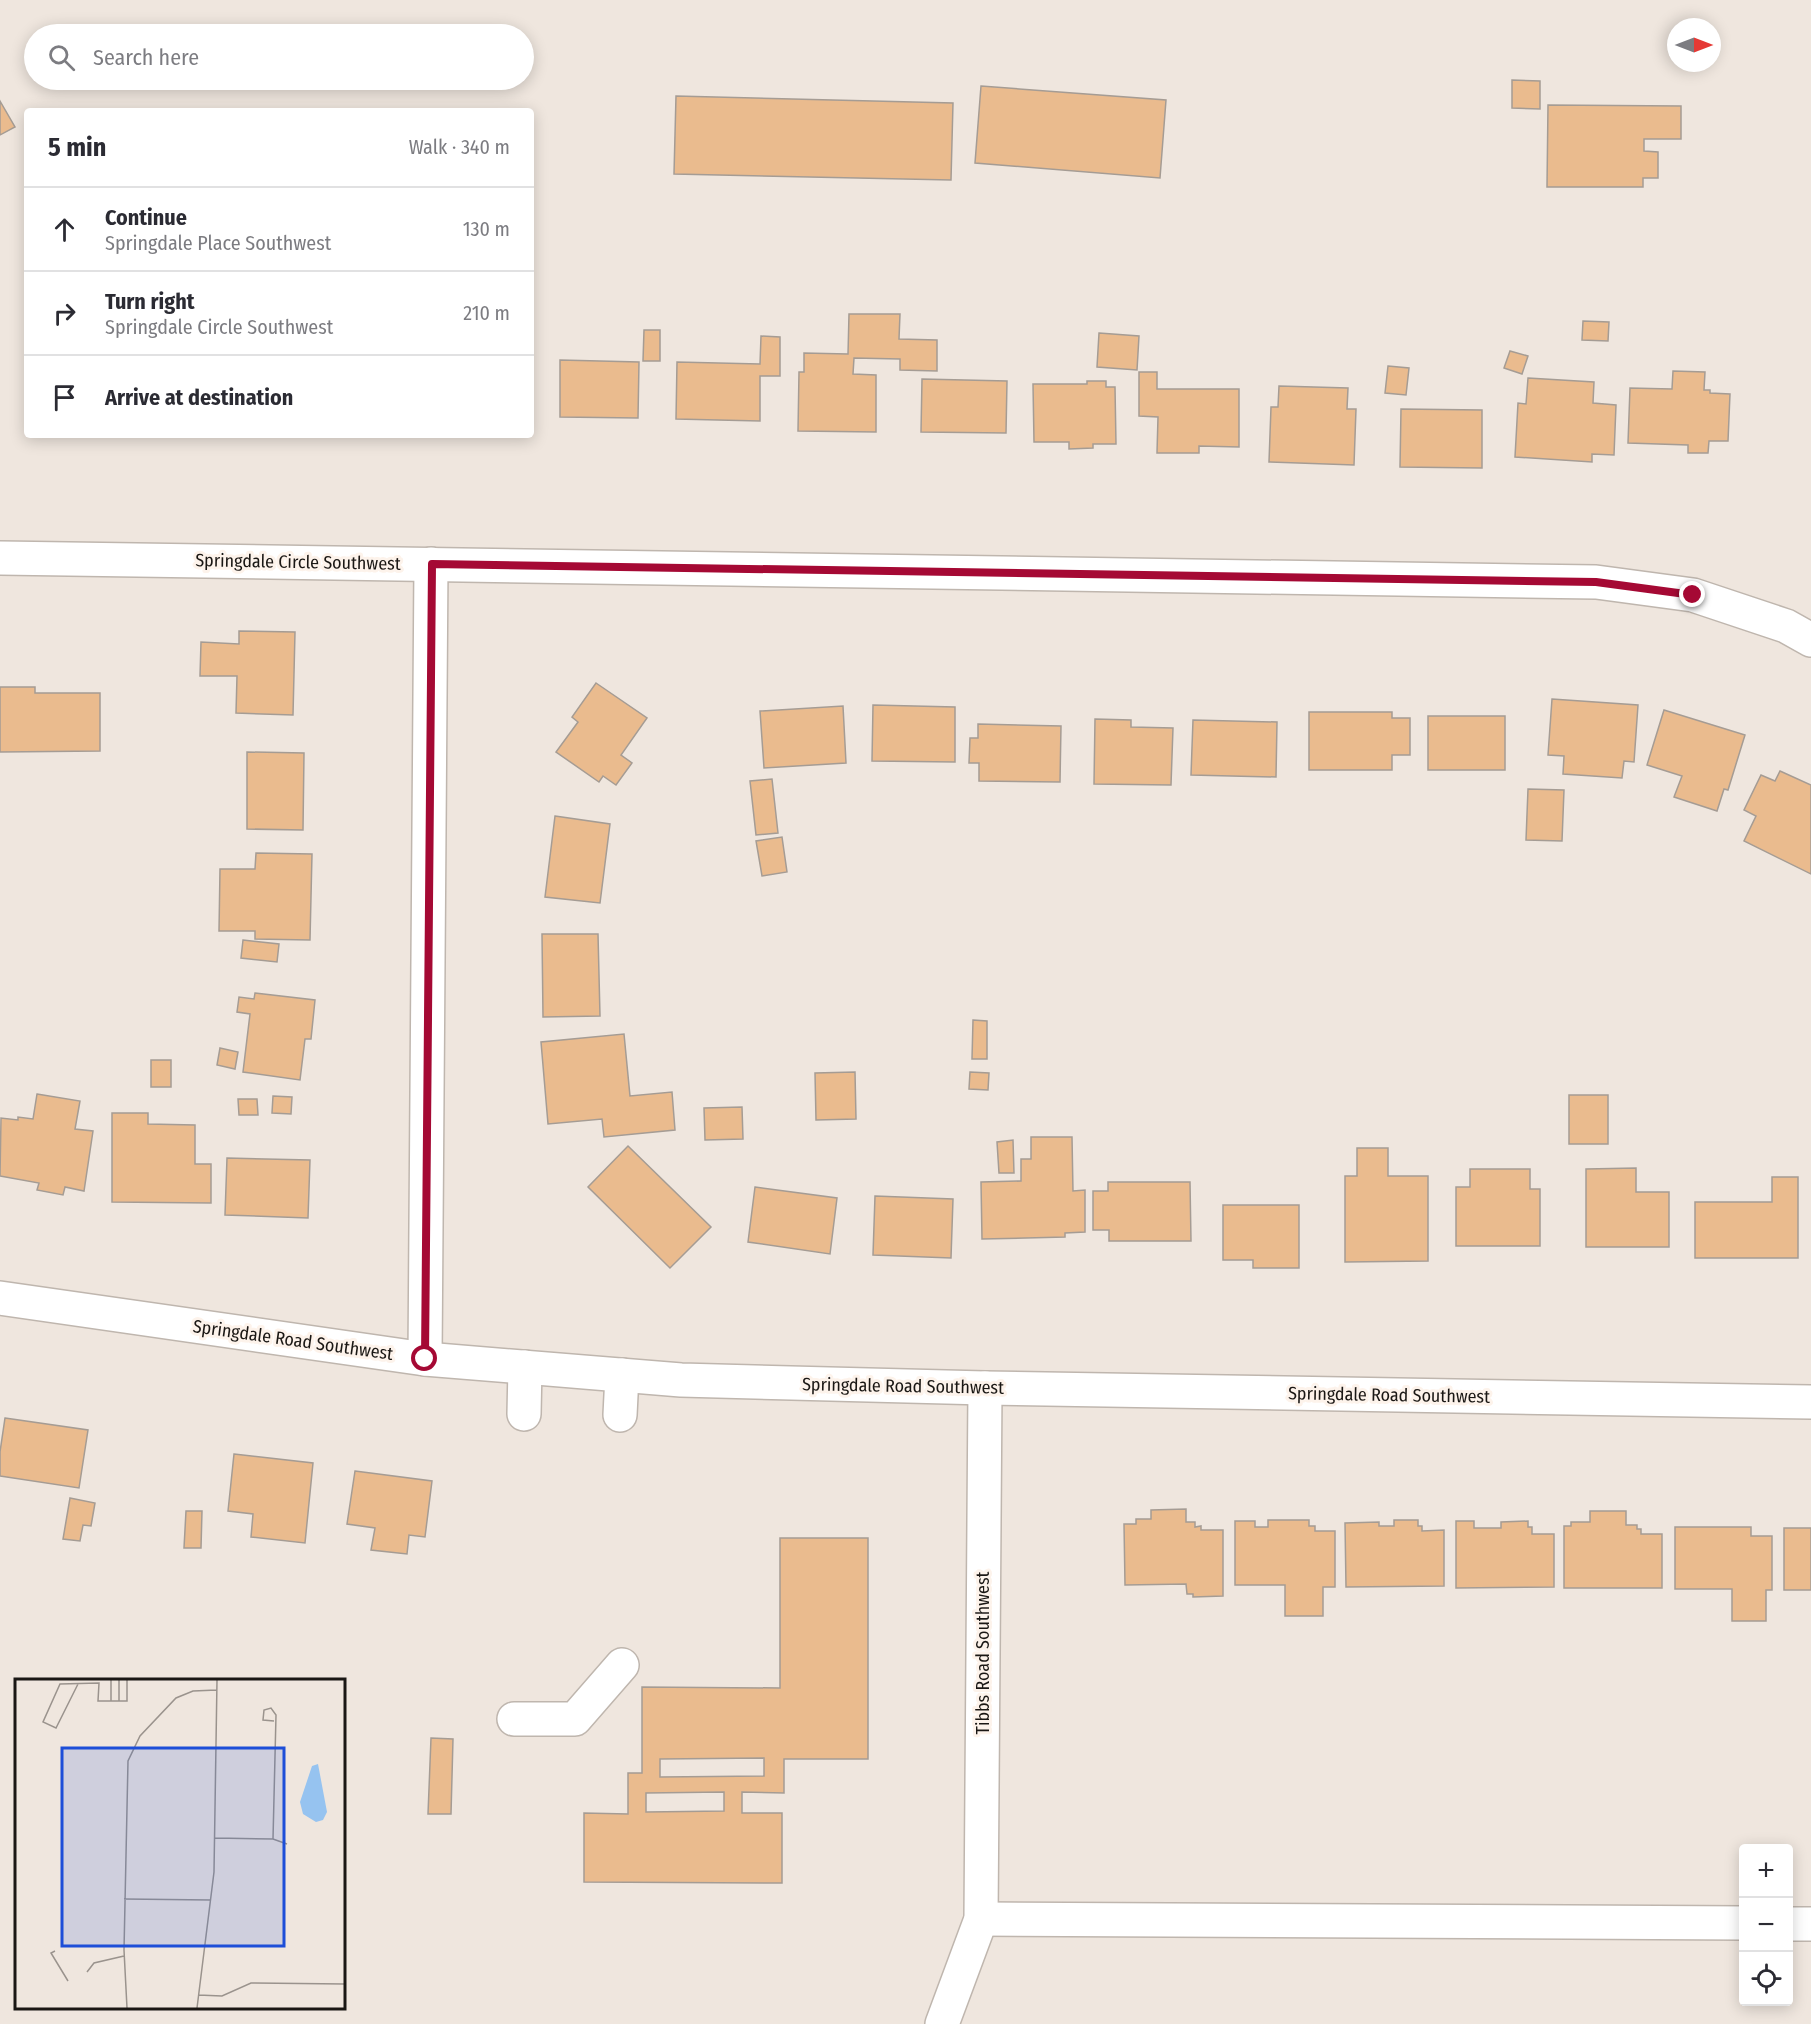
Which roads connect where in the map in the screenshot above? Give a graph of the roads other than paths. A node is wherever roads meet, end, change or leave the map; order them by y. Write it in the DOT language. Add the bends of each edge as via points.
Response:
graph roads {
  1 [pos="0,558"];
  2 [pos="432,564"];
  3 [pos="1811,640"];
  4 [pos="0,1298"];
  5 [pos="425,1359"];
  6 [pos="525,1367"];
  7 [pos="622,1375"];
  8 [pos="985,1388"];
  9 [pos="1811,1402"];
  10 [pos="524,1414"];
  11 [pos="620,1415"];
  12 [pos="622,1665"];
  13 [pos="514,1719"];
  14 [pos="981,1919"];
  15 [pos="1739,1923"];
  16 [pos="1793,1924"];
  17 [pos="1811,1924"];
  18 [pos="942,2024"];
  1 -- 2 [label="street, Springdale Circle Southwest"];
  2 -- 3 [label="street, Springdale Circle Southwest" via="1596,582 1693,595 1786,626"];
  2 -- 5 [label="street"];
  4 -- 5 [label="street, Springdale Road Southwest"];
  5 -- 6 [label="street, Springdale Road Southwest"];
  6 -- 7 [label="street, Springdale Road Southwest"];
  6 -- 10 [label="street"];
  7 -- 8 [label="street, Springdale Road Southwest"];
  7 -- 11 [label="street"];
  8 -- 9 [label="street, Springdale Road Southwest"];
  8 -- 14 [label="street, Tibbs Road Southwest"];
  12 -- 13 [label="street" via="575,1719"];
  14 -- 15 [label="street"];
  14 -- 18 [label="street, Tibbs Road Southwest"];
  16 -- 17 [label="street"];
}
